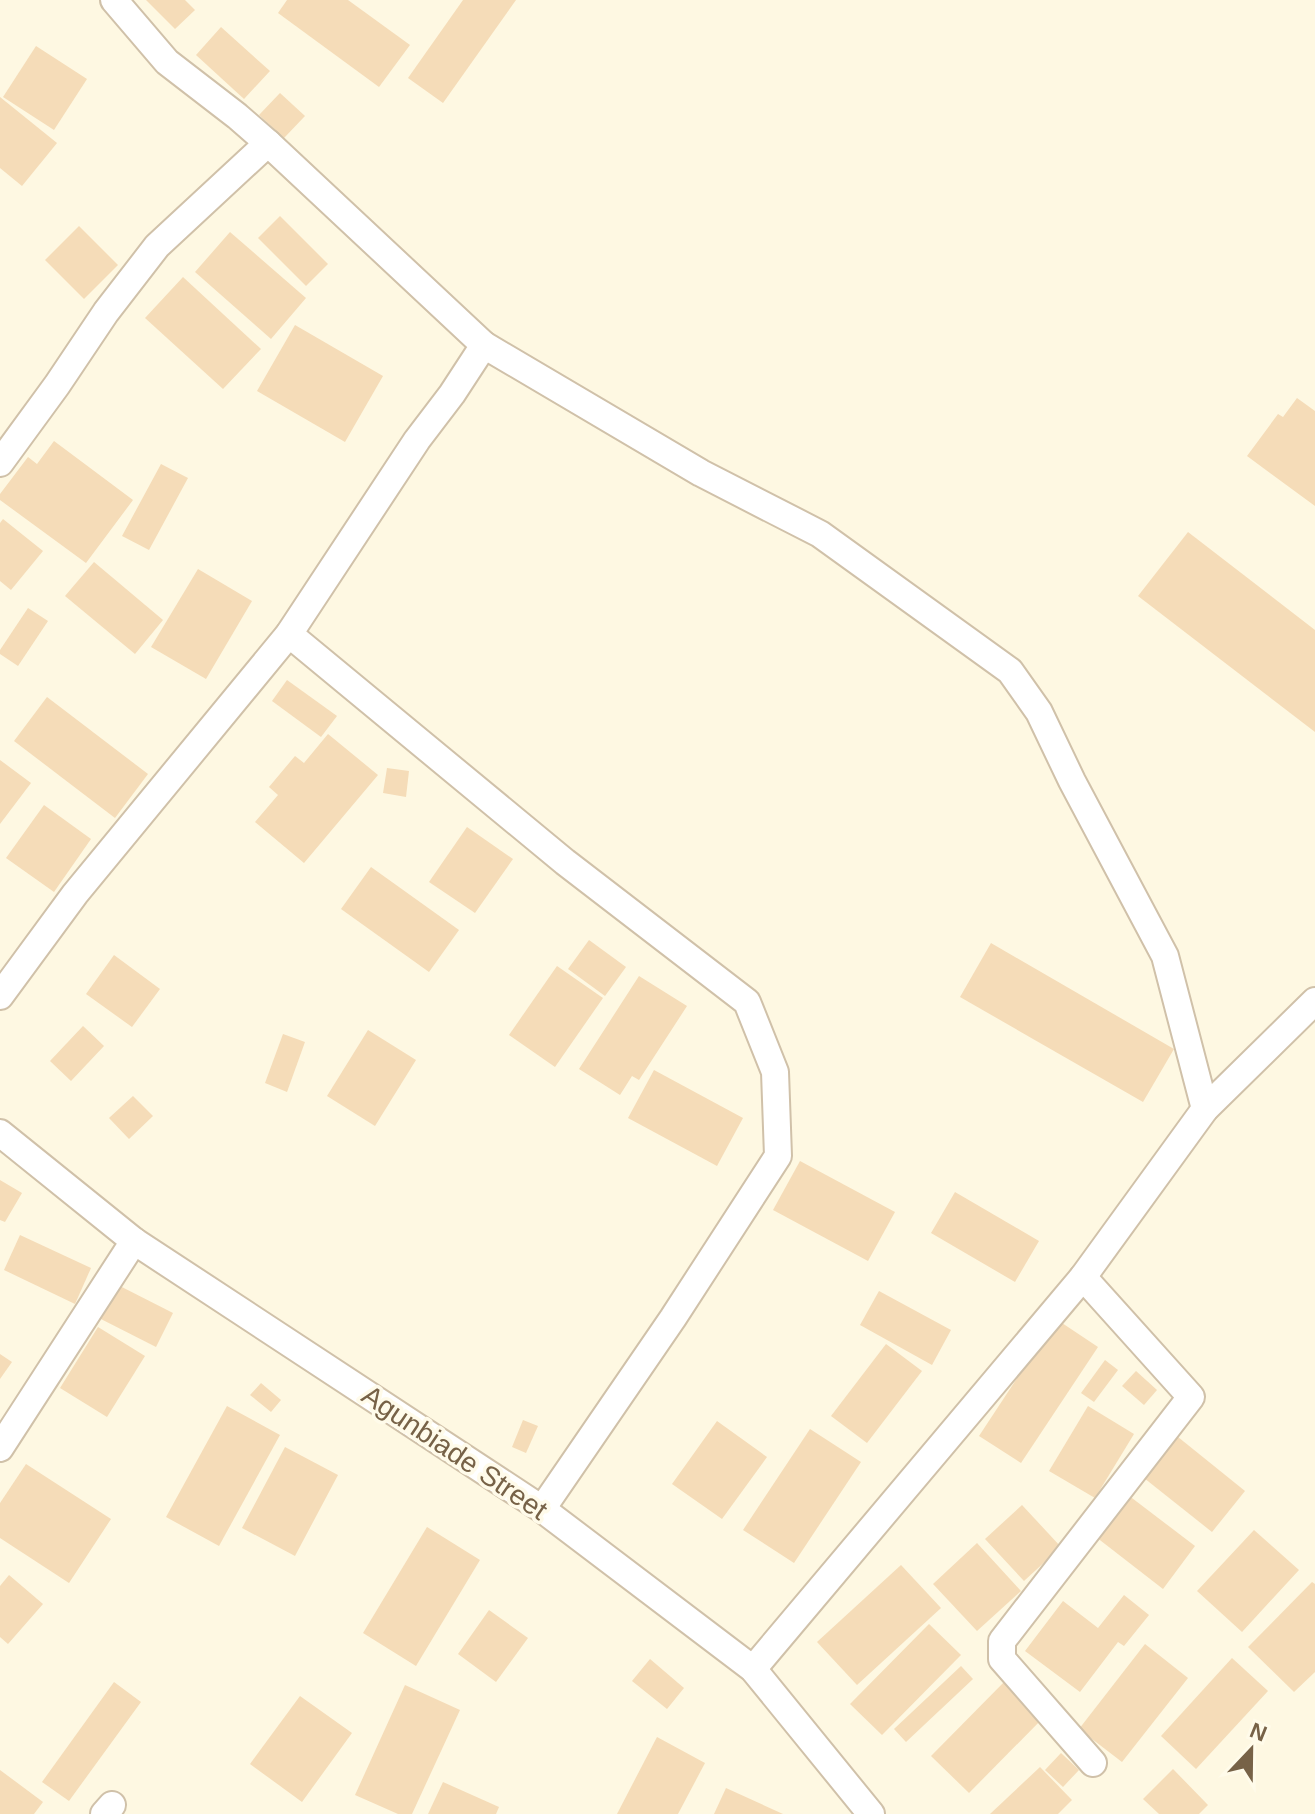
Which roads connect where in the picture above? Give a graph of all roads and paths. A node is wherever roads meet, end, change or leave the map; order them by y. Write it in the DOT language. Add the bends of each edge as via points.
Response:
graph roads {
  1 [pos="114,0"];
  2 [pos="268,143"];
  3 [pos="484,345"];
  4 [pos="0,463"];
  5 [pos="289,634"];
  6 [pos="0,996"];
  7 [pos="1315,1001"];
  8 [pos="1205,1109"];
  9 [pos="0,1133"];
  10 [pos="134,1241"];
  11 [pos="1083,1277"];
  12 [pos="0,1448"];
  13 [pos="542,1509"];
  14 [pos="753,1669"];
  15 [pos="1093,1763"];
  16 [pos="871,1814"];
  1 -- 2 [label="street" via="167,62"];
  2 -- 3 [label="street"];
  2 -- 4 [label="street" via="157,246"];
  3 -- 5 [label="street"];
  3 -- 8 [label="street" via="701,473 820,534 1010,671 1039,712 1165,956"];
  5 -- 6 [label="street" via="75,894"];
  5 -- 13 [label="street" via="565,862 747,1002 775,1072 778,1156"];
  7 -- 8 [label="street"];
  8 -- 11 [label="street"];
  9 -- 10 [label="street, Agunbiade Street"];
  10 -- 12 [label="street"];
  10 -- 13 [label="street, Agunbiade Street"];
  11 -- 14 [label="street"];
  11 -- 15 [label="street" via="1191,1397 1002,1641 1002,1659"];
  13 -- 14 [label="street, Agunbiade Street"];
  14 -- 16 [label="street, Agunbiade Street"];
}
